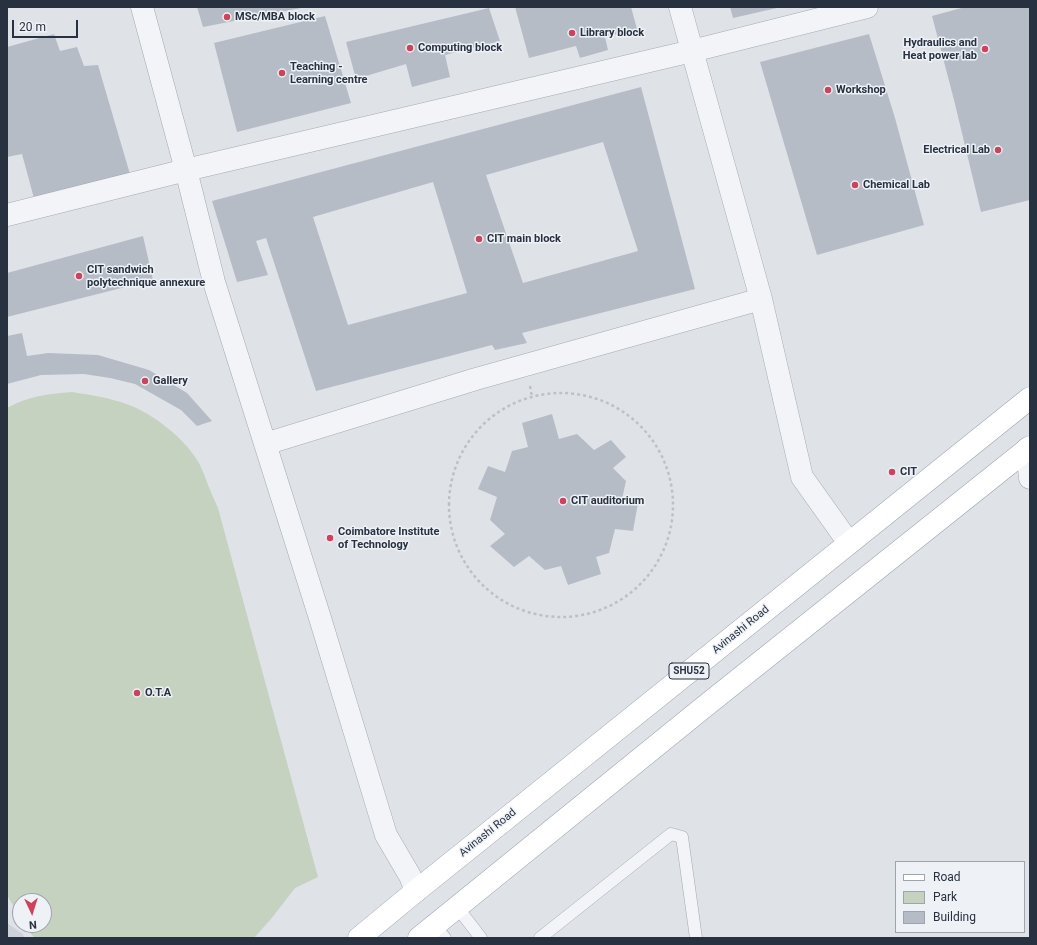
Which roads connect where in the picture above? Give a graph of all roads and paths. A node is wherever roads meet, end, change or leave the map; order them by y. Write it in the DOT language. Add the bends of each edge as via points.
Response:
graph roads {
  1 [pos="142,7"];
  2 [pos="680,7"];
  3 [pos="867,7"];
  4 [pos="692,51"];
  5 [pos="186,170"];
  6 [pos="7,215"];
  7 [pos="761,299"];
  8 [pos="567,393"];
  9 [pos="1030,398"];
  10 [pos="265,444"];
  11 [pos="1028,448"];
  12 [pos="1030,478"];
  13 [pos="849,543"];
  14 [pos="416,891"];
  15 [pos="457,907"];
  16 [pos="433,934"];
  17 [pos="359,938"];
  18 [pos="481,938"];
  19 [pos="540,938"];
  20 [pos="696,938"];
  1 -- 5 [label="street"];
  2 -- 4 [label="street"];
  3 -- 4 [label="street"];
  4 -- 5 [label="street"];
  4 -- 7 [label="street"];
  5 -- 6 [label="street"];
  5 -- 10 [label="street" via="214,282"];
  7 -- 10 [label="street" via="476,379"];
  7 -- 13 [label="street" via="802,477"];
  8 -- 8 [label="path" via="605,401 637,422 661,453 673,489 671,528 657,564 631,593 597,611 562,617 526,612 495,596 469,571 453,539 448,504 454,469 470,438 496,413 528,397"];
  9 -- 13 [label="main road, Avinashi Road / SHU52"];
  10 -- 14 [label="street" via="386,835"];
  11 -- 12 [label="street"];
  11 -- 15 [label="main road"];
  13 -- 14 [label="main road, Avinashi Road / SHU52"];
  14 -- 17 [label="main road, Avinashi Road / SHU52"];
  15 -- 16 [label="main road"];
  15 -- 18 [label="lane"];
  19 -- 20 [label="lane" via="671,834 682,837"];
}
